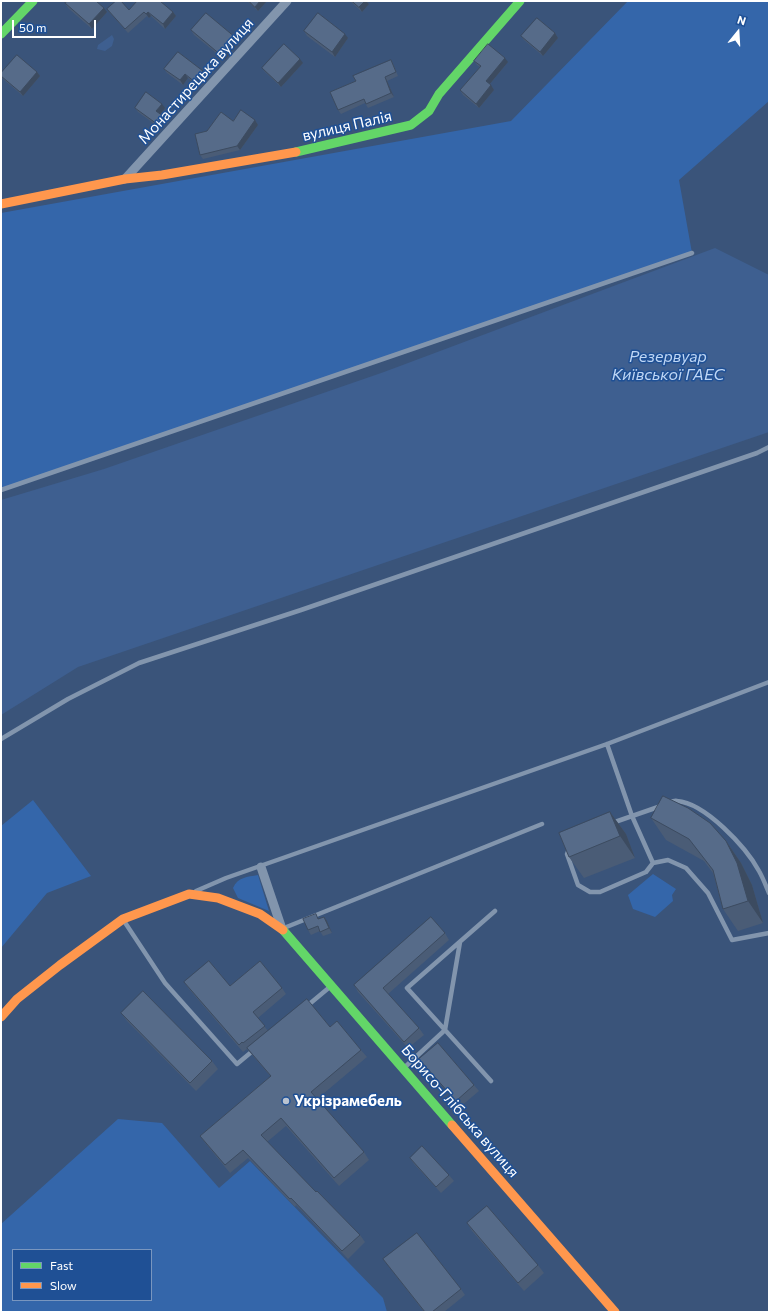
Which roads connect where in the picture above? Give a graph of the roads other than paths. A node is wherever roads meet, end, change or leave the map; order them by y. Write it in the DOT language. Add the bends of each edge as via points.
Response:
graph roads {
  1 [pos="32,1"];
  2 [pos="287,1"];
  3 [pos="520,1"];
  4 [pos="1,34"];
  5 [pos="125,179"];
  6 [pos="1,204"];
  7 [pos="692,252"];
  8 [pos="769,447"];
  9 [pos="1,490"];
  10 [pos="769,682"];
  11 [pos="1,739"];
  12 [pos="607,744"];
  13 [pos="632,816"];
  14 [pos="542,824"];
  15 [pos="605,825"];
  16 [pos="571,844"];
  17 [pos="653,863"];
  18 [pos="261,867"];
  19 [pos="769,893"];
  20 [pos="189,894"];
  21 [pos="495,911"];
  22 [pos="123,919"];
  23 [pos="282,929"];
  24 [pos="769,933"];
  25 [pos="460,942"];
  26 [pos="332,985"];
  27 [pos="302,1010"];
  28 [pos="1,1017"];
  29 [pos="445,1030"];
  30 [pos="261,1044"];
  31 [pos="404,1068"];
  32 [pos="491,1081"];
  33 [pos="616,1312"];
  1 -- 4 [label="street"];
  2 -- 5 [label="street, Монастирецька вулиця"];
  3 -- 5 [label="street, вулиця Палія" via="439,94 429,111 411,125 289,154"];
  5 -- 6 [label="street, вулиця Палія"];
  7 -- 9 [label="lane"];
  8 -- 11 [label="lane" via="301,610 139,663 68,699"];
  10 -- 12 [label="lane"];
  12 -- 13 [label="lane"];
  12 -- 18 [label="lane"];
  13 -- 15 [label="lane"];
  13 -- 17 [label="lane"];
  13 -- 19 [label="lane" via="676,800 697,807 741,845 759,871"];
  14 -- 23 [label="lane"];
  16 -- 17 [label="lane" via="568,854 578,884 590,892 600,892 646,872"];
  17 -- 24 [label="lane" via="668,860 686,868 708,893 732,940"];
  18 -- 20 [label="lane"];
  18 -- 23 [label="street, Борисо-Глібська вулиця"];
  20 -- 22 [label="street, Борисо-Глібська вулиця"];
  20 -- 23 [label="street, Борисо-Глібська вулиця" via="218,898 260,914"];
  21 -- 25 [label="lane"];
  22 -- 28 [label="street, Борисо-Глібська вулиця" via="60,964 17,999"];
  22 -- 30 [label="lane" via="165,983 237,1064"];
  23 -- 26 [label="street, Борисо-Глібська вулиця"];
  25 -- 29 [label="lane"];
  25 -- 29 [label="lane" via="407,988"];
  26 -- 27 [label="lane"];
  26 -- 31 [label="street, Борисо-Глібська вулиця"];
  29 -- 31 [label="lane"];
  29 -- 32 [label="lane"];
  31 -- 33 [label="street, Борисо-Глібська вулиця"];
}
